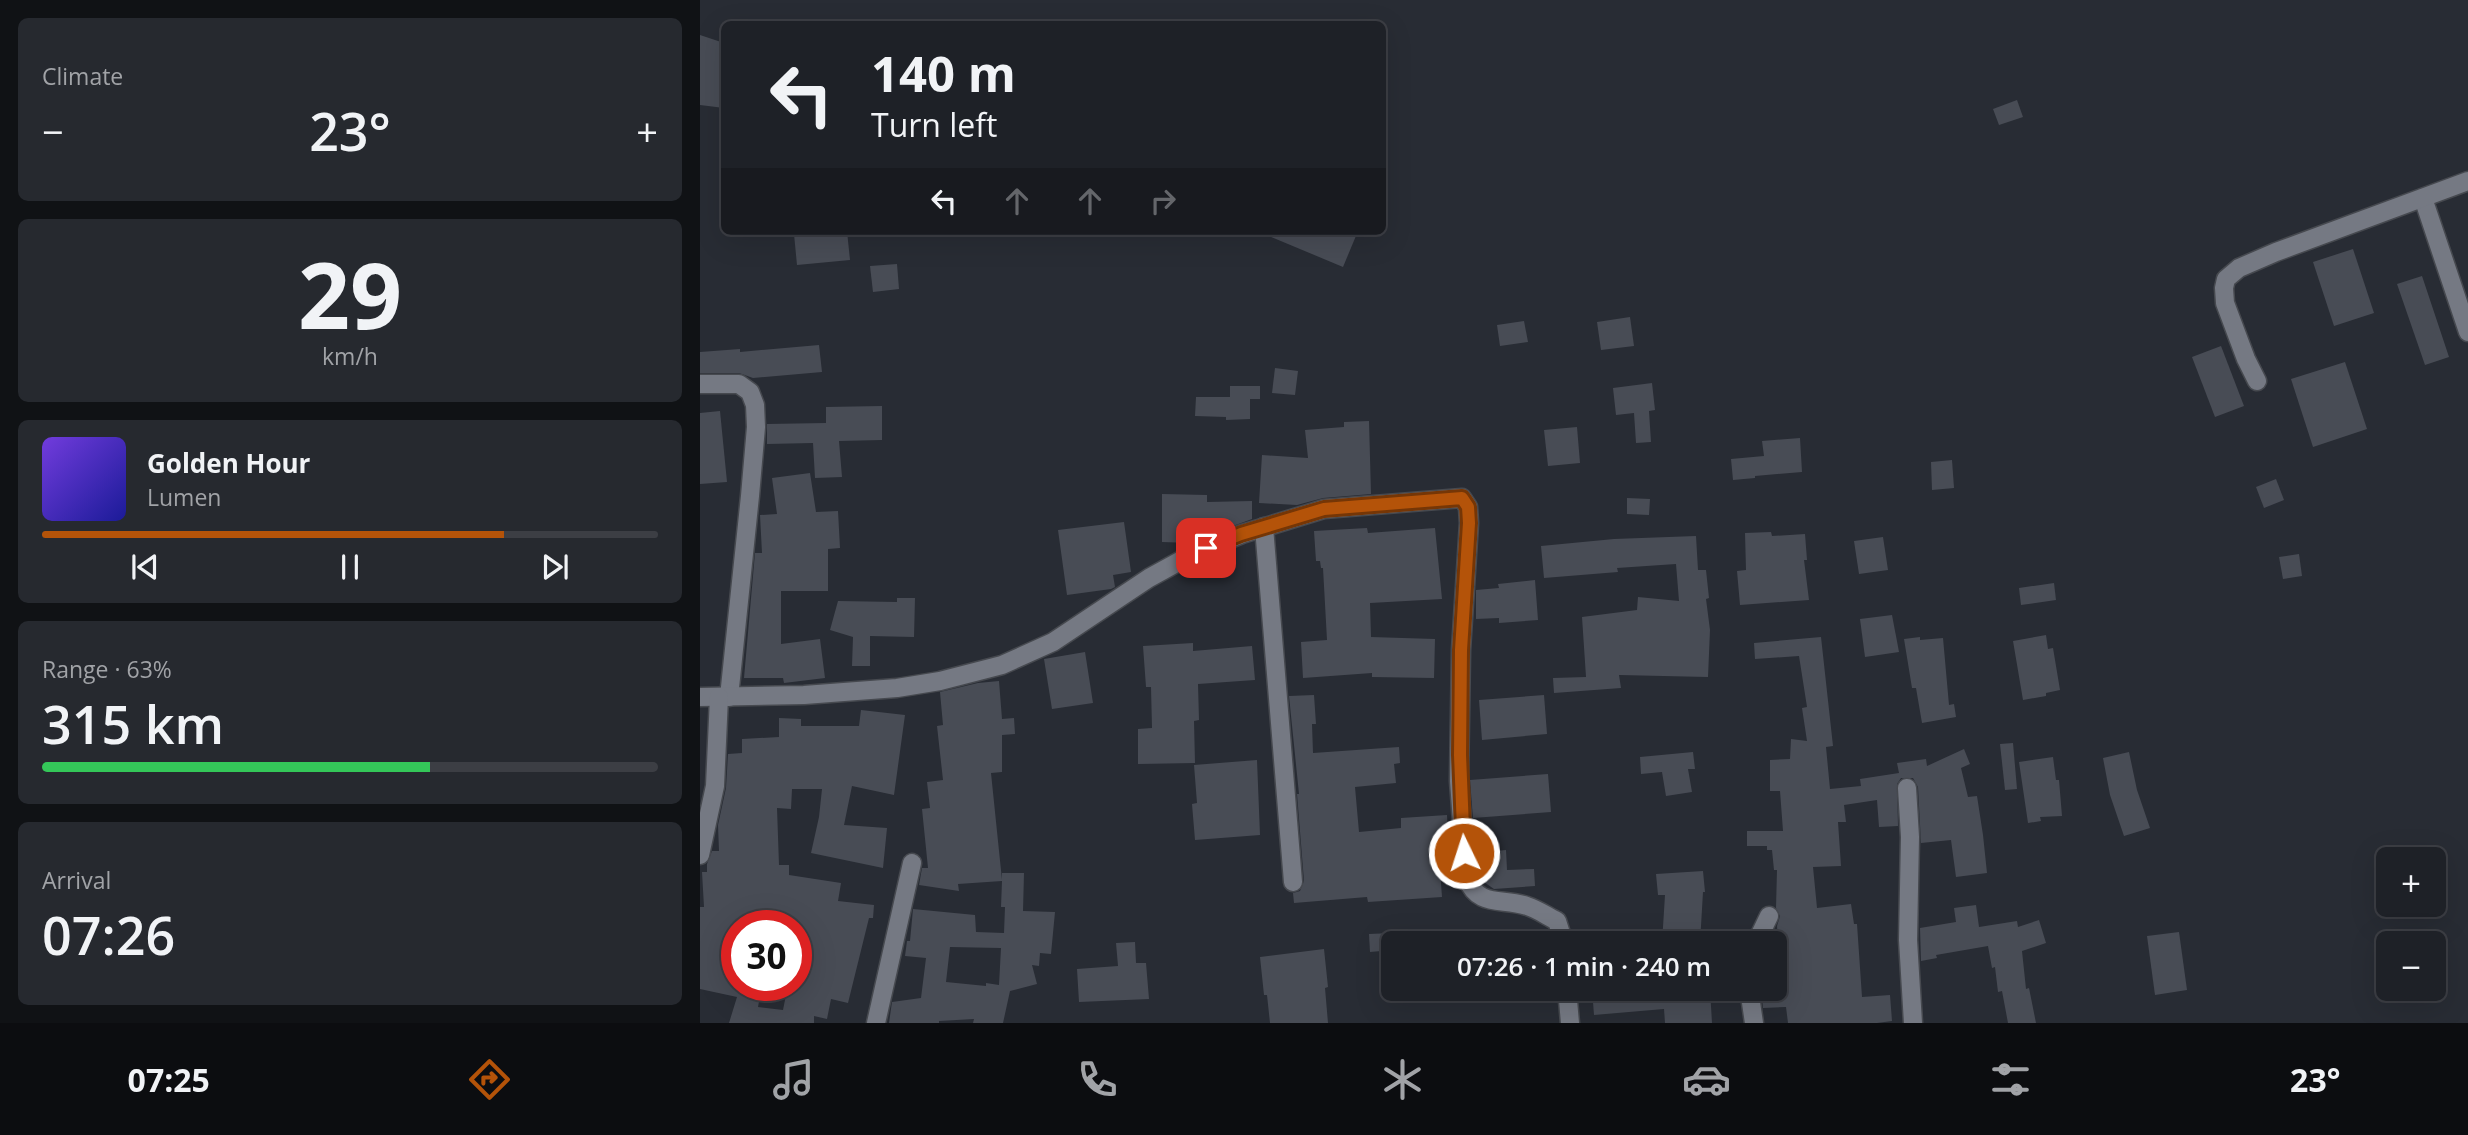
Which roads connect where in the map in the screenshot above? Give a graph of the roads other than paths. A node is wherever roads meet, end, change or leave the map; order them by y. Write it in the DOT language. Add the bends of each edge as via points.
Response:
graph roads {
  1 [pos="2468,181"];
  2 [pos="2423,198"];
  3 [pos="2468,332"];
  4 [pos="2257,381"];
  5 [pos="700,384"];
  6 [pos="1264,527"];
  7 [pos="700,697"];
  8 [pos="724,697"];
  9 [pos="1907,788"];
  10 [pos="700,855"];
  11 [pos="912,863"];
  12 [pos="1293,882"];
  13 [pos="1769,916"];
  14 [pos="1560,931"];
  15 [pos="1762,931"];
  16 [pos="1568,1001"];
  17 [pos="1751,1001"];
  18 [pos="876,1023"];
  19 [pos="1570,1023"];
  20 [pos="1754,1023"];
  21 [pos="1913,1023"];
  1 -- 2 [label="street"];
  2 -- 3 [label="street"];
  2 -- 4 [label="street" via="2276,252 2239,268 2226,279 2225,303"];
  5 -- 8 [label="street" via="739,384 750,392 755,405 751,482"];
  6 -- 8 [label="street" via="1189,556 1053,642 1002,665 897,688"];
  6 -- 12 [label="street"];
  6 -- 14 [label="street" via="1324,509 1462,498 1469,523 1459,781 1466,877 1472,891 1489,900 1526,905 1557,920"];
  7 -- 8 [label="street"];
  8 -- 10 [label="street" via="715,786"];
  9 -- 21 [label="street"];
  11 -- 18 [label="street"];
  13 -- 15 [label="street"];
  16 -- 19 [label="street"];
  17 -- 20 [label="street"];
}
